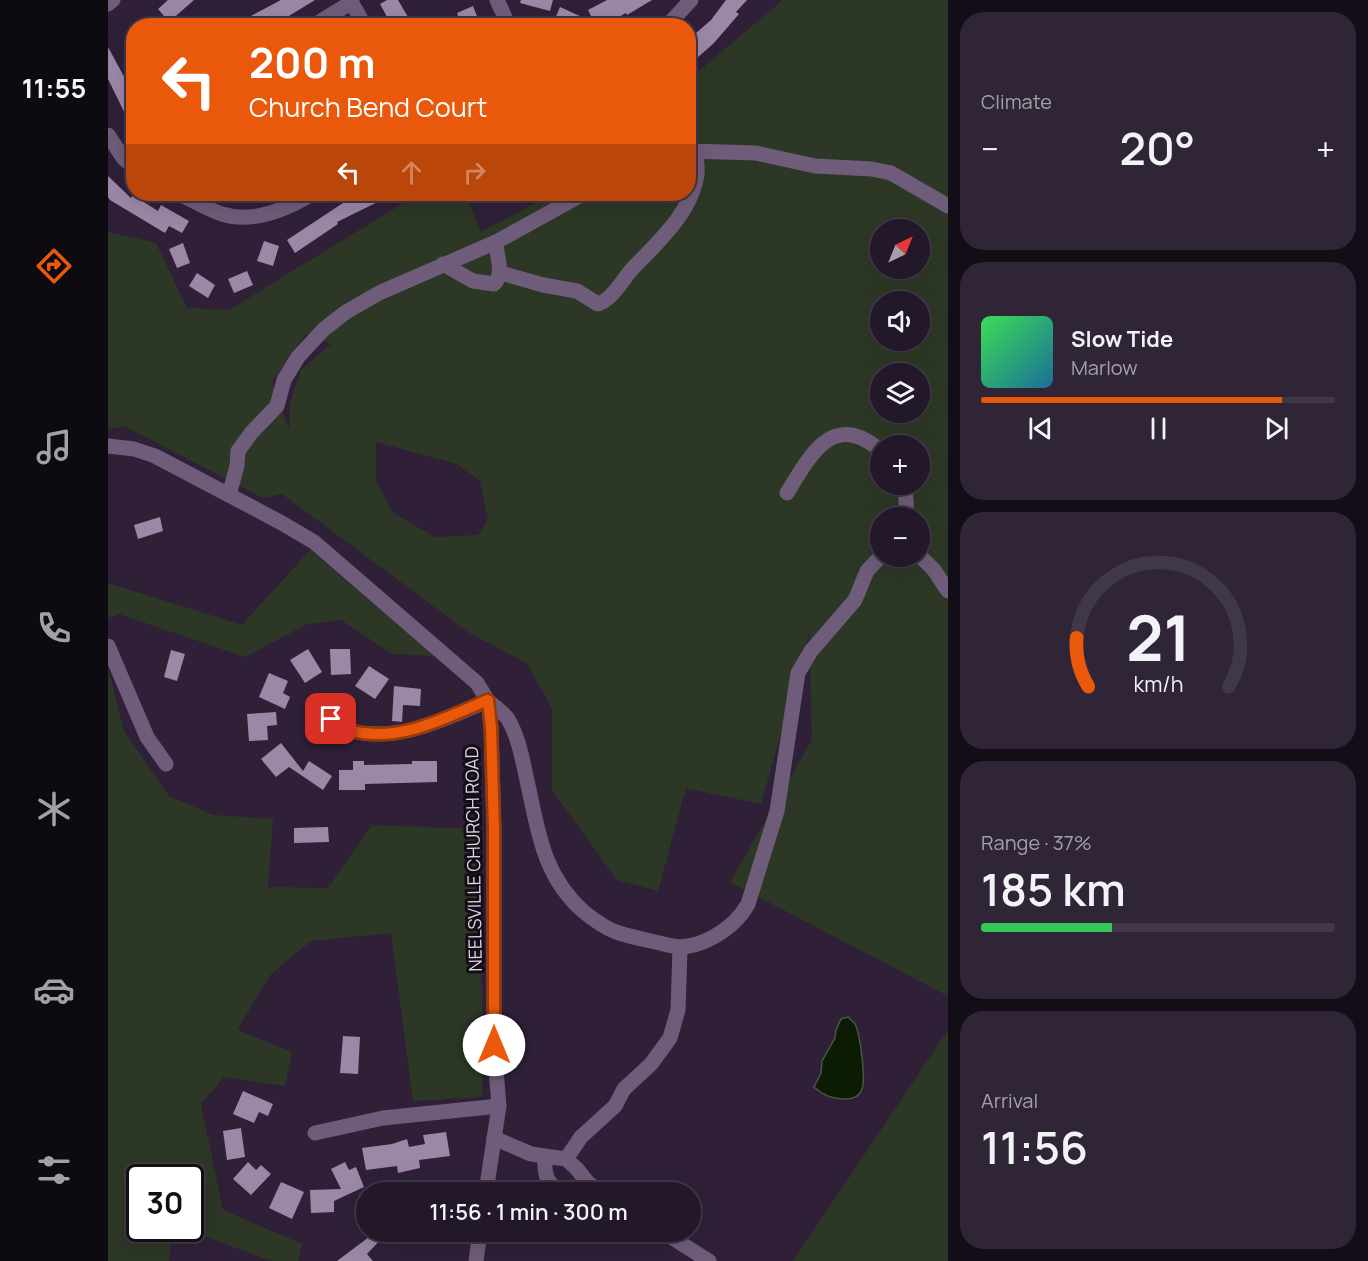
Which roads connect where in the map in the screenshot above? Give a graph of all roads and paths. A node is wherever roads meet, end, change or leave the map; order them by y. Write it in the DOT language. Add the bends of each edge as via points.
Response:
graph roads {
  1 [pos="113,0"];
  2 [pos="497,0"];
  3 [pos="692,0"];
  4 [pos="351,1"];
  5 [pos="108,4"];
  6 [pos="325,18"];
  7 [pos="360,18"];
  8 [pos="505,18"];
  9 [pos="675,18"];
  10 [pos="108,135"];
  11 [pos="696,151"];
  12 [pos="126,161"];
  13 [pos="194,201"];
  14 [pos="300,201"];
  15 [pos="570,201"];
  16 [pos="688,201"];
  17 [pos="948,206"];
  18 [pos="496,242"];
  19 [pos="443,264"];
  20 [pos="501,273"];
  21 [pos="870,443"];
  22 [pos="108,446"];
  23 [pos="787,493"];
  24 [pos="229,495"];
  25 [pos="930,566"];
  26 [pos="871,567"];
  27 [pos="948,591"];
  28 [pos="108,646"];
  29 [pos="488,700"];
  30 [pos="331,719"];
  31 [pos="166,764"];
  32 [pos="680,948"];
  33 [pos="499,1106"];
  34 [pos="315,1133"];
  35 [pos="494,1138"];
  36 [pos="545,1157"];
  37 [pos="566,1158"];
  38 [pos="487,1182"];
  39 [pos="549,1182"];
  40 [pos="586,1182"];
  41 [pos="479,1242"];
  42 [pos="679,1242"];
  43 [pos="476,1261"];
  44 [pos="709,1261"];
  1 -- 5 [label="street"];
  2 -- 8 [label="street"];
  3 -- 9 [label="street"];
  4 -- 6 [label="street"];
  4 -- 7 [label="street"];
  10 -- 12 [label="street"];
  11 -- 17 [label="street" via="756,153 815,166 882,171"];
  13 -- 14 [label="street" via="237,218 263,215"];
  15 -- 18 [label="street"];
  16 -- 20 [label="street" via="662,238 606,301 598,304 577,291"];
  18 -- 19 [label="street"];
  18 -- 20 [label="street"];
  19 -- 20 [label="street" via="480,283 494,284"];
  19 -- 24 [label="street" via="346,312 304,350 284,380 277,406 238,451"];
  21 -- 23 [label="street" via="862,438 831,437 819,445"];
  22 -- 24 [label="street" via="154,456"];
  24 -- 29 [label="street" via="314,543 477,683"];
  25 -- 27 [label="street"];
  26 -- 32 [label="street" via="855,600 811,651 798,673 777,811 748,904 721,933"];
  28 -- 31 [label="street" via="147,737"];
  29 -- 30 [label="street" via="413,731 350,731"];
  29 -- 32 [label="street" via="507,718 520,748 540,842 558,883 573,903 617,933"];
  29 -- 33 [label="street, NEELSVILLE CHURCH ROAD" via="494,829 494,1045"];
  32 -- 37 [label="street" via="678,1010 670,1038"];
  33 -- 34 [label="street" via="383,1118"];
  33 -- 35 [label="street, NEELSVILLE CHURCH ROAD"];
  35 -- 36 [label="street"];
  35 -- 38 [label="street, NEELSVILLE CHURCH ROAD"];
  36 -- 37 [label="street"];
  36 -- 39 [label="street" via="544,1173"];
  37 -- 40 [label="street"];
  41 -- 43 [label="street"];
  42 -- 44 [label="street"];
}
